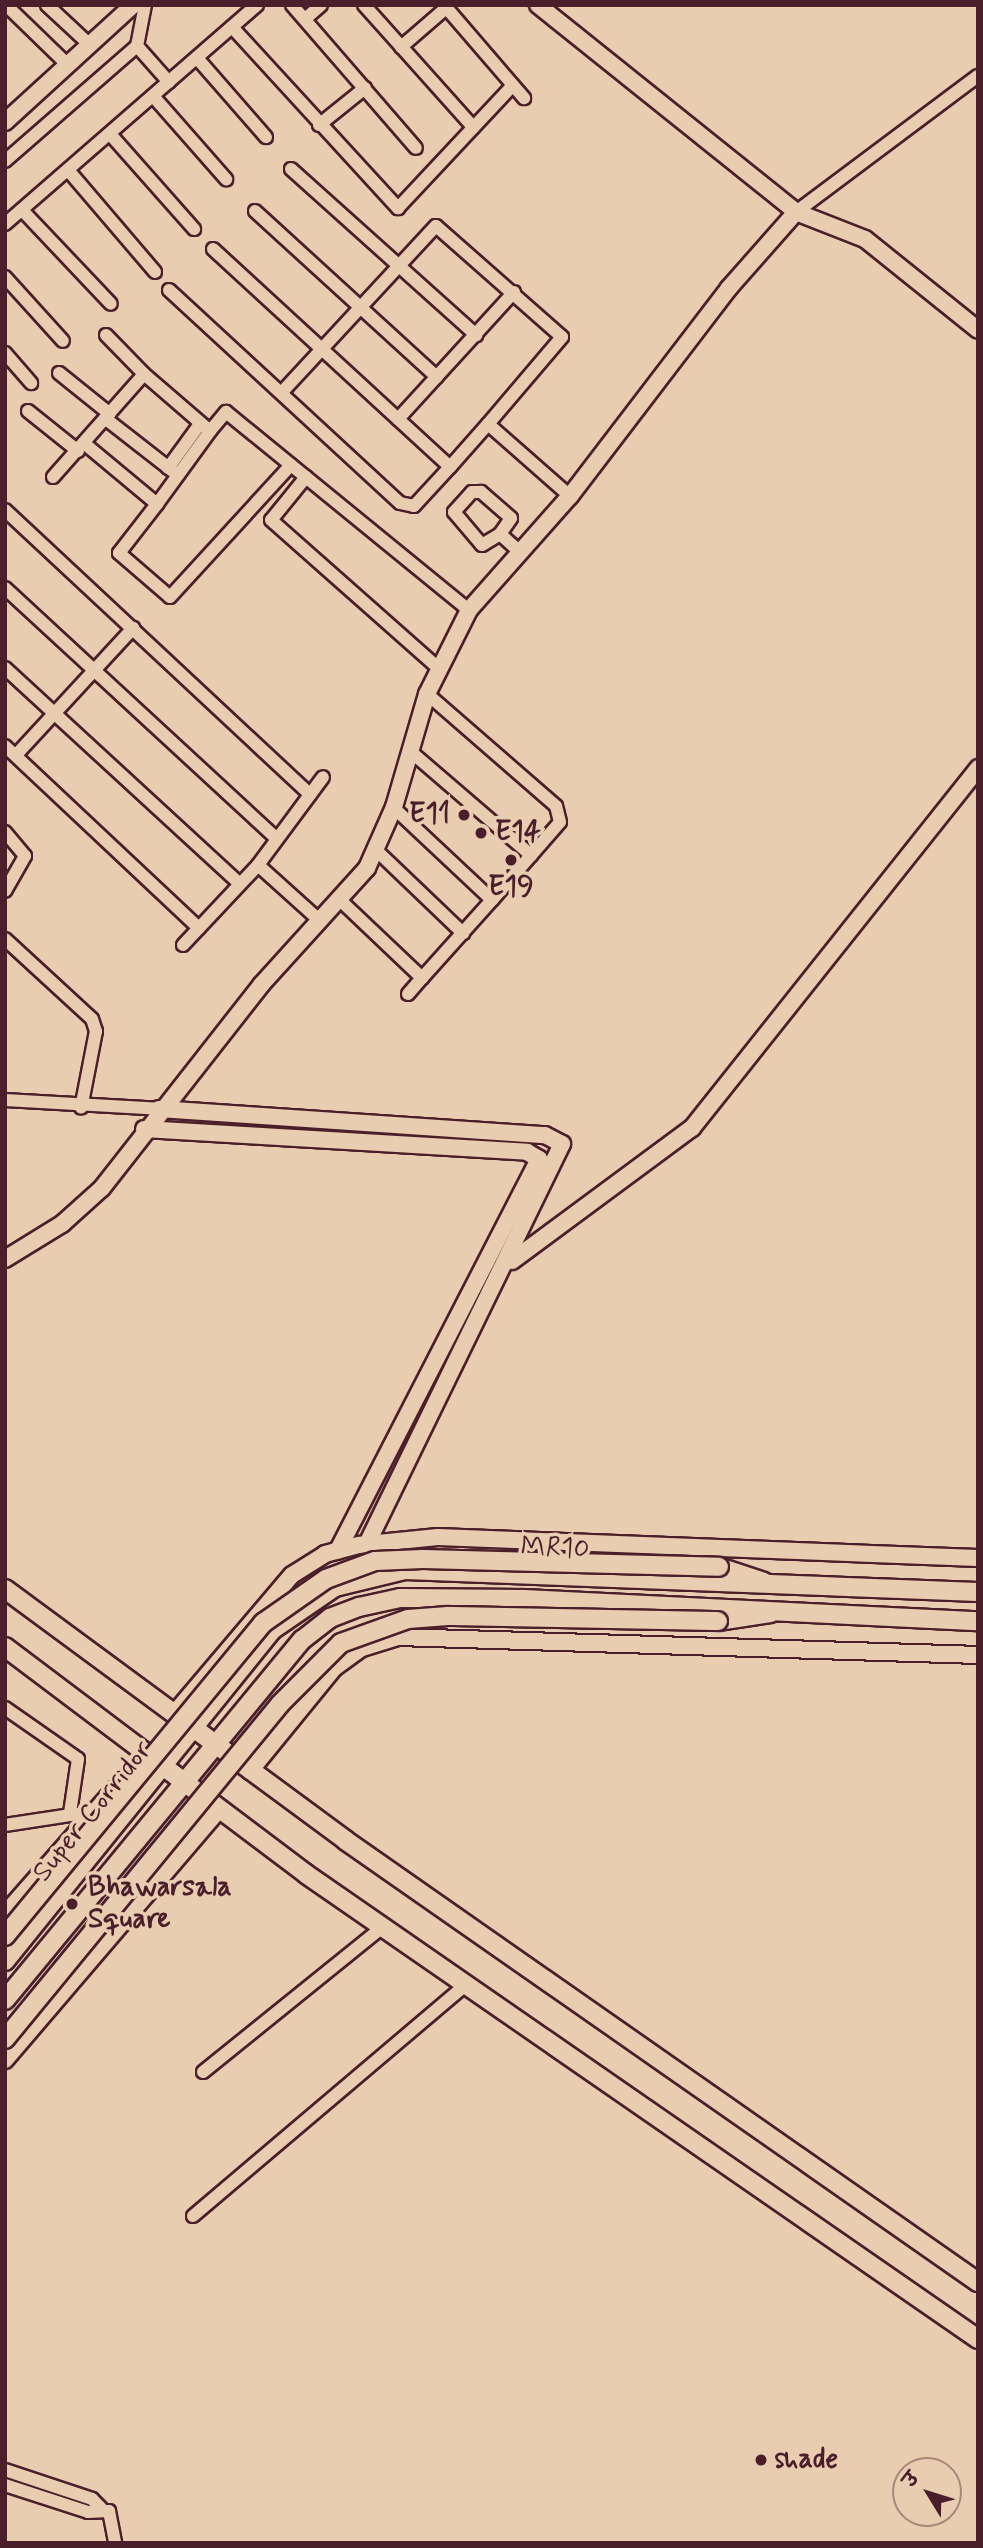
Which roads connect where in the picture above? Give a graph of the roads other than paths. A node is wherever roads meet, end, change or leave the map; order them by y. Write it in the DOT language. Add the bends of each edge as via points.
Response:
graph roads {
  1 [pos="6,5"];
  2 [pos="47,5"];
  3 [pos="134,5"];
  4 [pos="145,5"];
  5 [pos="257,5"];
  6 [pos="292,5"];
  7 [pos="321,5"];
  8 [pos="364,5"];
  9 [pos="538,5"];
  10 [pos="445,6"];
  11 [pos="305,19"];
  12 [pos="232,27"];
  13 [pos="89,44"];
  14 [pos="137,46"];
  15 [pos="401,47"];
  16 [pos="197,58"];
  17 [pos="68,65"];
  18 [pos="978,75"];
  19 [pos="169,82"];
  20 [pos="513,85"];
  21 [pos="365,88"];
  22 [pos="153,96"];
  23 [pos="524,98"];
  24 [pos="5,122"];
  25 [pos="319,125"];
  26 [pos="473,127"];
  27 [pos="110,134"];
  28 [pos="266,137"];
  29 [pos="416,148"];
  30 [pos="5,161"];
  31 [pos="291,169"];
  32 [pos="68,170"];
  33 [pos="226,179"];
  34 [pos="22,210"];
  35 [pos="255,211"];
  36 [pos="796,212"];
  37 [pos="5,224"];
  38 [pos="194,229"];
  39 [pos="213,249"];
  40 [pos="398,264"];
  41 [pos="155,272"];
  42 [pos="5,277"];
  43 [pos="169,290"];
  44 [pos="514,292"];
  45 [pos="111,304"];
  46 [pos="359,306"];
  47 [pos="978,330"];
  48 [pos="106,335"];
  49 [pos="476,335"];
  50 [pos="63,341"];
  51 [pos="321,349"];
  52 [pos="5,354"];
  53 [pos="60,373"];
  54 [pos="144,374"];
  55 [pos="437,377"];
  56 [pos="31,383"];
  57 [pos="283,391"];
  58 [pos="29,411"];
  59 [pos="108,416"];
  60 [pos="398,419"];
  61 [pos="488,424"];
  62 [pos="205,427"];
  63 [pos="82,447"];
  64 [pos="291,465"];
  65 [pos="450,467"];
  66 [pos="173,472"];
  67 [pos="53,477"];
  68 [pos="306,477"];
  69 [pos="570,496"];
  70 [pos="158,504"];
  71 [pos="5,510"];
  72 [pos="500,534"];
  73 [pos="519,551"];
  74 [pos="5,588"];
  75 [pos="469,610"];
  76 [pos="132,628"];
  77 [pos="5,668"];
  78 [pos="438,668"];
  79 [pos="94,669"];
  80 [pos="427,694"];
  81 [pos="54,713"];
  82 [pos="5,746"];
  83 [pos="410,751"];
  84 [pos="16,755"];
  85 [pos="978,768"];
  86 [pos="323,777"];
  87 [pos="310,794"];
  88 [pos="394,808"];
  89 [pos="6,835"];
  90 [pos="277,839"];
  91 [pos="376,849"];
  92 [pos="531,855"];
  93 [pos="258,865"];
  94 [pos="240,884"];
  95 [pos="5,891"];
  96 [pos="492,900"];
  97 [pos="341,901"];
  98 [pos="318,919"];
  99 [pos="200,928"];
  100 [pos="463,933"];
  101 [pos="5,939"];
  102 [pos="183,945"];
  103 [pos="422,978"];
  104 [pos="408,994"];
  105 [pos="5,1100"];
  106 [pos="81,1108"];
  107 [pos="159,1109"];
  108 [pos="144,1129"];
  109 [pos="5,1259"];
  110 [pos="506,1266"];
  111 [pos="473,1288"];
  112 [pos="367,1544"];
  113 [pos="338,1550"];
  114 [pos="978,1558"];
  115 [pos="768,1583"];
  116 [pos="5,1589"];
  117 [pos="978,1592"];
  118 [pos="780,1609"];
  119 [pos="978,1621"];
  120 [pos="5,1647"];
  121 [pos="978,1655"];
  122 [pos="5,1708"];
  123 [pos="174,1714"];
  124 [pos="193,1728"];
  125 [pos="218,1746"];
  126 [pos="146,1752"];
  127 [pos="164,1765"];
  128 [pos="250,1771"];
  129 [pos="187,1784"];
  130 [pos="219,1809"];
  131 [pos="96,1811"];
  132 [pos="70,1813"];
  133 [pos="5,1825"];
  134 [pos="5,1914"];
  135 [pos="383,1927"];
  136 [pos="5,1936"];
  137 [pos="5,1961"];
  138 [pos="467,1984"];
  139 [pos="5,2000"];
  140 [pos="5,2039"];
  141 [pos="5,2060"];
  142 [pos="203,2072"];
  143 [pos="193,2216"];
  144 [pos="978,2282"];
  145 [pos="978,2339"];
  146 [pos="5,2470"];
  147 [pos="5,2486"];
  148 [pos="101,2508"];
  149 [pos="115,2543"];
  1 -- 17 [label="street"];
  2 -- 13 [label="street"];
  3 -- 13 [label="street"];
  4 -- 14 [label="street"];
  5 -- 12 [label="street"];
  6 -- 11 [label="street"];
  7 -- 11 [label="street"];
  8 -- 15 [label="street"];
  9 -- 36 [label="street"];
  10 -- 15 [label="street"];
  10 -- 20 [label="street"];
  11 -- 21 [label="street"];
  12 -- 16 [label="street"];
  12 -- 25 [label="street"];
  13 -- 17 [label="street"];
  14 -- 19 [label="street"];
  14 -- 30 [label="street"];
  15 -- 26 [label="street"];
  16 -- 19 [label="street"];
  16 -- 28 [label="street"];
  17 -- 24 [label="street"];
  18 -- 36 [label="street"];
  19 -- 22 [label="street"];
  20 -- 23 [label="street"];
  20 -- 26 [label="street"];
  21 -- 25 [label="street"];
  21 -- 29 [label="street"];
  22 -- 27 [label="street"];
  22 -- 33 [label="street"];
  25 -- 26 [label="street" via="398,208"];
  27 -- 32 [label="street"];
  27 -- 38 [label="street"];
  31 -- 40 [label="street"];
  32 -- 34 [label="street"];
  32 -- 41 [label="street"];
  34 -- 37 [label="street"];
  34 -- 45 [label="street"];
  35 -- 46 [label="street"];
  36 -- 47 [label="street" via="865,239"];
  36 -- 69 [label="street" via="729,288"];
  39 -- 51 [label="street"];
  40 -- 44 [label="street" via="436,226"];
  40 -- 46 [label="street"];
  40 -- 49 [label="street"];
  42 -- 50 [label="street"];
  43 -- 57 [label="street"];
  44 -- 49 [label="street"];
  44 -- 61 [label="street" via="562,337"];
  46 -- 51 [label="street"];
  46 -- 55 [label="street"];
  48 -- 54 [label="street"];
  49 -- 55 [label="street"];
  51 -- 57 [label="street"];
  51 -- 60 [label="street"];
  52 -- 56 [label="street"];
  53 -- 59 [label="street"];
  54 -- 59 [label="street"];
  54 -- 62 [label="street"];
  55 -- 60 [label="street"];
  57 -- 65 [label="street" via="408,507"];
  58 -- 63 [label="street"];
  59 -- 63 [label="street"];
  59 -- 66 [label="street"];
  60 -- 65 [label="street"];
  61 -- 65 [label="street"];
  61 -- 69 [label="street"];
  62 -- 64 [label="street" via="226,412"];
  62 -- 66 [label="street"];
  63 -- 67 [label="street"];
  63 -- 70 [label="street"];
  64 -- 68 [label="street"];
  64 -- 70 [label="street" via="170,597 119,553"];
  66 -- 70 [label="street"];
  68 -- 75 [label="street"];
  68 -- 78 [label="street" via="271,520"];
  69 -- 73 [label="street"];
  71 -- 76 [label="street"];
  72 -- 72 [label="street" via="482,545 454,512 472,492 481,492 510,518"];
  72 -- 73 [label="street"];
  73 -- 75 [label="street"];
  74 -- 79 [label="street"];
  75 -- 78 [label="street"];
  76 -- 79 [label="street"];
  76 -- 87 [label="street"];
  77 -- 81 [label="street"];
  78 -- 80 [label="street"];
  79 -- 81 [label="street"];
  79 -- 90 [label="street"];
  80 -- 83 [label="street"];
  80 -- 92 [label="street" via="562,813"];
  81 -- 84 [label="street"];
  81 -- 94 [label="street"];
  82 -- 84 [label="street"];
  83 -- 88 [label="street"];
  83 -- 92 [label="street"];
  84 -- 99 [label="street"];
  85 -- 110 [label="street" via="692,1128 577,1208"];
  86 -- 87 [label="street"];
  87 -- 90 [label="street"];
  88 -- 91 [label="street"];
  88 -- 96 [label="street"];
  89 -- 95 [label="street" via="25,856"];
  90 -- 93 [label="street"];
  91 -- 97 [label="street"];
  91 -- 100 [label="street"];
  92 -- 96 [label="street"];
  93 -- 94 [label="street"];
  93 -- 98 [label="street"];
  94 -- 99 [label="street"];
  96 -- 100 [label="street"];
  97 -- 98 [label="street"];
  97 -- 103 [label="street"];
  98 -- 107 [label="street"];
  99 -- 102 [label="street"];
  100 -- 103 [label="street"];
  101 -- 106 [label="street" via="92,1018 96,1031"];
  103 -- 104 [label="street"];
  105 -- 106 [label="street"];
  106 -- 107 [label="street"];
  107 -- 108 [label="street"];
  107 -- 110 [label="street" via="545,1135 562,1144 563,1154"];
  108 -- 109 [label="street" via="102,1188 62,1224"];
  108 -- 111 [label="street" via="527,1152 539,1158"];
  110 -- 111 [label="street"];
  110 -- 112 [label="street"];
  111 -- 113 [label="street"];
  112 -- 113 [label="street"];
  112 -- 114 [label="street" via="438,1537"];
  113 -- 123 [label="street" via="292,1575 263,1604"];
  115 -- 117 [label="main road, MR10"];
  115 -- 124 [label="main road, MR10" via="405,1570 366,1576 307,1601 272,1630"];
  115 -- 136 [label="main road, bridge" via="719,1567 411,1560 376,1561 326,1579 263,1623"];
  116 -- 123 [label="main road"];
  118 -- 119 [label="main road, MR10"];
  118 -- 125 [label="main road, MR10" via="523,1598 400,1598 359,1607 330,1618 302,1640"];
  118 -- 140 [label="main road, bridge" via="752,1620 718,1621 448,1616 396,1622 341,1643 280,1704"];
  120 -- 126 [label="main road"];
  121 -- 128 [label="street" via="397,1637 362,1648 334,1668"];
  122 -- 132 [label="street" via="78,1759"];
  123 -- 124 [label="main road"];
  124 -- 125 [label="main road"];
  124 -- 127 [label="main road, Super Corridor"];
  125 -- 128 [label="main road"];
  125 -- 129 [label="main road, Super Corridor"];
  126 -- 127 [label="main road"];
  126 -- 131 [label="street"];
  127 -- 129 [label="main road"];
  127 -- 137 [label="main road, Super Corridor"];
  128 -- 144 [label="main road"];
  129 -- 130 [label="main road"];
  129 -- 139 [label="main road, Super Corridor"];
  130 -- 135 [label="main road"];
  130 -- 141 [label="street"];
  131 -- 132 [label="street"];
  131 -- 134 [label="street"];
  132 -- 133 [label="street"];
  135 -- 138 [label="main road"];
  135 -- 142 [label="street"];
  138 -- 143 [label="street"];
  138 -- 145 [label="main road"];
  146 -- 148 [label="street" via="92,2499"];
  147 -- 148 [label="street" via="88,2512"];
  148 -- 149 [label="street" via="113,2513"];
}
